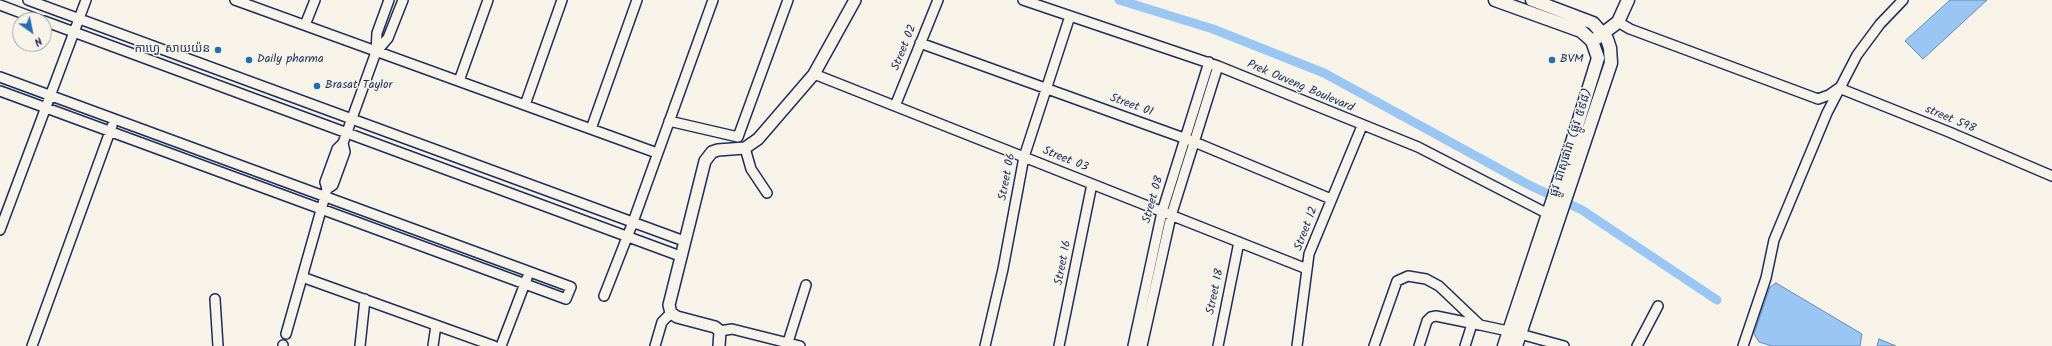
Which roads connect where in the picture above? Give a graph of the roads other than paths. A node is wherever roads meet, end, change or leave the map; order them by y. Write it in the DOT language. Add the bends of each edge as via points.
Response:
graph roads {
  1 [pos="86,0"];
  2 [pos="238,0"];
  3 [pos="315,0"];
  4 [pos="389,0"];
  5 [pos="403,0"];
  6 [pos="488,0"];
  7 [pos="562,0"];
  8 [pos="637,0"];
  9 [pos="712,0"];
  10 [pos="788,0"];
  11 [pos="855,0"];
  12 [pos="938,0"];
  13 [pos="1023,0"];
  14 [pos="1495,0"];
  15 [pos="1532,0"];
  16 [pos="1903,0"];
  17 [pos="1627,1"];
  18 [pos="32,2"];
  19 [pos="0,5"];
  20 [pos="19,12"];
  21 [pos="31,12"];
  22 [pos="1070,16"];
  23 [pos="79,19"];
  24 [pos="1618,22"];
  25 [pos="52,25"];
  26 [pos="305,25"];
  27 [pos="74,33"];
  28 [pos="1604,34"];
  29 [pos="127,37"];
  30 [pos="1592,41"];
  31 [pos="920,43"];
  32 [pos="122,50"];
  33 [pos="376,52"];
  34 [pos="1208,62"];
  35 [pos="1218,66"];
  36 [pos="220,70"];
  37 [pos="814,74"];
  38 [pos="0,77"];
  39 [pos="459,81"];
  40 [pos="214,84"];
  41 [pos="1045,88"];
  42 [pos="1839,88"];
  43 [pos="0,91"];
  44 [pos="50,95"];
  45 [pos="307,103"];
  46 [pos="525,105"];
  47 [pos="895,106"];
  48 [pos="46,108"];
  49 [pos="302,117"];
  50 [pos="115,119"];
  51 [pos="352,119"];
  52 [pos="669,121"];
  53 [pos="1362,126"];
  54 [pos="591,129"];
  55 [pos="110,131"];
  56 [pos="347,133"];
  57 [pos="403,138"];
  58 [pos="1185,139"];
  59 [pos="1194,142"];
  60 [pos="745,148"];
  61 [pos="398,152"];
  62 [pos="657,153"];
  63 [pos="1024,157"];
  64 [pos="220,158"];
  65 [pos="214,170"];
  66 [pos="496,172"];
  67 [pos="2052,176"];
  68 [pos="1092,184"];
  69 [pos="491,186"];
  70 [pos="1564,187"];
  71 [pos="326,192"];
  72 [pos="768,193"];
  73 [pos="1331,199"];
  74 [pos="321,209"];
  75 [pos="1162,212"];
  76 [pos="1554,214"];
  77 [pos="1171,216"];
  78 [pos="633,222"];
  79 [pos="0,230"];
  80 [pos="426,234"];
  81 [pos="628,237"];
  82 [pos="684,241"];
  83 [pos="1239,242"];
  84 [pos="421,246"];
  85 [pos="680,256"];
  86 [pos="1307,269"];
  87 [pos="530,271"];
  88 [pos="302,276"];
  89 [pos="525,284"];
  90 [pos="806,285"];
  91 [pos="604,296"];
  92 [pos="215,299"];
  93 [pos="365,299"];
  94 [pos="1658,306"];
  95 [pos="1144,310"];
  96 [pos="671,313"];
  97 [pos="436,325"];
  98 [pos="1476,325"];
  99 [pos="720,331"];
  100 [pos="1514,332"];
  101 [pos="286,334"];
  102 [pos="788,342"];
  103 [pos="32,346"];
  104 [pos="218,346"];
  105 [pos="360,346"];
  106 [pos="433,346"];
  107 [pos="494,346"];
  108 [pos="501,346"];
  109 [pos="655,346"];
  110 [pos="719,346"];
  111 [pos="800,346"];
  112 [pos="985,346"];
  113 [pos="1059,346"];
  114 [pos="1132,346"];
  115 [pos="1142,346"];
  116 [pos="1218,346"];
  117 [pos="1297,346"];
  118 [pos="1374,346"];
  119 [pos="1419,346"];
  120 [pos="1465,346"];
  121 [pos="1504,346"];
  122 [pos="1516,346"];
  123 [pos="1564,346"];
  124 [pos="1637,346"];
  125 [pos="1743,346"];
  1 -- 23 [label="street"];
  2 -- 26 [label="street"];
  3 -- 26 [label="street"];
  4 -- 33 [label="street" via="377,33"];
  5 -- 33 [label="street" via="388,38"];
  6 -- 39 [label="street"];
  7 -- 46 [label="street"];
  8 -- 54 [label="street"];
  9 -- 52 [label="street"];
  10 -- 52 [label="street" via="738,137"];
  11 -- 37 [label="street"];
  12 -- 31 [label="street, Street 02"];
  13 -- 22 [label="street, Prek Ouveng Boulevard"];
  14 -- 30 [label="main road" via="1576,28"];
  15 -- 28 [label="main road" via="1588,20"];
  16 -- 42 [label="street" via="1880,24 1857,55"];
  17 -- 24 [label="main road"];
  18 -- 21 [label="street"];
  18 -- 23 [label="street"];
  19 -- 20 [label="street"];
  22 -- 34 [label="street, Prek Ouveng Boulevard"];
  22 -- 41 [label="street, Street 06"];
  23 -- 27 [label="street"];
  23 -- 29 [label="street"];
  24 -- 28 [label="main road"];
  24 -- 42 [label="street" via="1630,30 1818,99"];
  25 -- 27 [label="street"];
  26 -- 33 [label="street"];
  27 -- 32 [label="street"];
  27 -- 44 [label="street"];
  28 -- 30 [label="main road"];
  28 -- 70 [label="main road, ផ្លូវ ជាសុផារ៉ា (ផ្លូវ ៥៩៨)" via="1610,48 1611,63"];
  29 -- 32 [label="street"];
  29 -- 36 [label="street"];
  30 -- 70 [label="main road, ផ្លូវ ជាសុផារ៉ា (ផ្លូវ ៥៩៨)" via="1598,53 1597,66"];
  31 -- 41 [label="street, Street 01"];
  31 -- 47 [label="street, Street 02"];
  32 -- 40 [label="street"];
  33 -- 39 [label="street"];
  33 -- 51 [label="street"];
  34 -- 35 [label="street, Prek Ouveng Boulevard"];
  34 -- 58 [label="street, Street 08"];
  35 -- 53 [label="street, Prek Ouveng Boulevard"];
  35 -- 59 [label="street"];
  36 -- 40 [label="street"];
  36 -- 45 [label="street"];
  37 -- 47 [label="street, Street 03"];
  37 -- 60 [label="street" via="758,139"];
  38 -- 44 [label="street"];
  39 -- 46 [label="street"];
  40 -- 49 [label="street"];
  41 -- 58 [label="street, Street 01"];
  41 -- 63 [label="street, Street 06"];
  42 -- 67 [label="street, street 598"];
  42 -- 125 [label="street" via="1774,240 1766,278"];
  43 -- 48 [label="street"];
  44 -- 48 [label="street"];
  44 -- 50 [label="street"];
  45 -- 49 [label="street"];
  45 -- 51 [label="street"];
  46 -- 54 [label="street"];
  47 -- 63 [label="street, Street 03"];
  48 -- 55 [label="street"];
  48 -- 79 [label="street"];
  49 -- 56 [label="street"];
  50 -- 55 [label="street"];
  50 -- 64 [label="street"];
  51 -- 56 [label="street"];
  51 -- 57 [label="street"];
  52 -- 62 [label="street"];
  53 -- 73 [label="street, Street 12"];
  53 -- 76 [label="street, Prek Ouveng Boulevard" via="1418,147"];
  54 -- 62 [label="street"];
  55 -- 65 [label="street"];
  55 -- 103 [label="street"];
  56 -- 61 [label="street"];
  56 -- 71 [label="street" via="337,149 325,182"];
  57 -- 61 [label="street"];
  57 -- 66 [label="street"];
  58 -- 59 [label="street, Street 01"];
  58 -- 75 [label="street, Street 08"];
  59 -- 73 [label="street, Street 01"];
  59 -- 77 [label="street"];
  60 -- 72 [label="street" via="751,169"];
  60 -- 82 [label="street" via="718,150 712,152 705,161"];
  61 -- 69 [label="street"];
  62 -- 78 [label="street"];
  63 -- 68 [label="street, Street 03"];
  63 -- 112 [label="street, Street 06" via="1003,269"];
  64 -- 65 [label="street"];
  64 -- 71 [label="street"];
  65 -- 74 [label="street"];
  66 -- 69 [label="street"];
  66 -- 78 [label="street"];
  68 -- 75 [label="street, Street 03"];
  68 -- 113 [label="street, Street 16"];
  69 -- 81 [label="street"];
  70 -- 76 [label="main road, ផ្លូវ ជាសុផារ៉ា (ផ្លូវ ៥៩៨)"];
  71 -- 74 [label="street"];
  71 -- 80 [label="street"];
  73 -- 86 [label="street, Street 12" via="1309,254"];
  74 -- 84 [label="street"];
  74 -- 88 [label="street"];
  75 -- 77 [label="street, Street 03"];
  75 -- 95 [label="street, Street 08"];
  76 -- 100 [label="main road, ផ្លូវ ជាសុផារ៉ា (ផ្លូវ ៥៩៨)"];
  77 -- 83 [label="street, Street 03"];
  77 -- 95 [label="street"];
  78 -- 81 [label="street"];
  78 -- 82 [label="street"];
  80 -- 84 [label="street"];
  80 -- 87 [label="street"];
  81 -- 85 [label="street"];
  81 -- 91 [label="street"];
  82 -- 85 [label="street"];
  83 -- 86 [label="street, Street 03"];
  83 -- 116 [label="street, Street 18"];
  84 -- 89 [label="street"];
  85 -- 96 [label="street" via="669,305"];
  86 -- 117 [label="street, Street 12"];
  87 -- 89 [label="street"];
  87 -- 89 [label="street" via="571,286 566,299"];
  88 -- 93 [label="street"];
  88 -- 101 [label="street"];
  89 -- 108 [label="street"];
  90 -- 102 [label="street"];
  92 -- 104 [label="street"];
  93 -- 97 [label="street"];
  93 -- 105 [label="street"];
  94 -- 124 [label="street"];
  95 -- 114 [label="street, Street 08"];
  95 -- 115 [label="street"];
  96 -- 99 [label="street" via="689,322 715,327"];
  96 -- 109 [label="street" via="662,322"];
  97 -- 106 [label="street"];
  97 -- 107 [label="street"];
  98 -- 100 [label="street"];
  98 -- 118 [label="street" via="1439,286 1426,279 1408,276 1397,281"];
  98 -- 119 [label="street" via="1431,317 1427,321"];
  98 -- 120 [label="street"];
  99 -- 102 [label="street" via="732,329"];
  99 -- 110 [label="street"];
  100 -- 121 [label="main road, ផ្លូវ ជាសុផារ៉ា (ផ្លូវ ៥៩៨)"];
  100 -- 122 [label="main road, ផ្លូវ ជាសុផារ៉ា (ផ្លូវ ៥៩៨)"];
  100 -- 123 [label="street"];
  102 -- 111 [label="street"];
}
